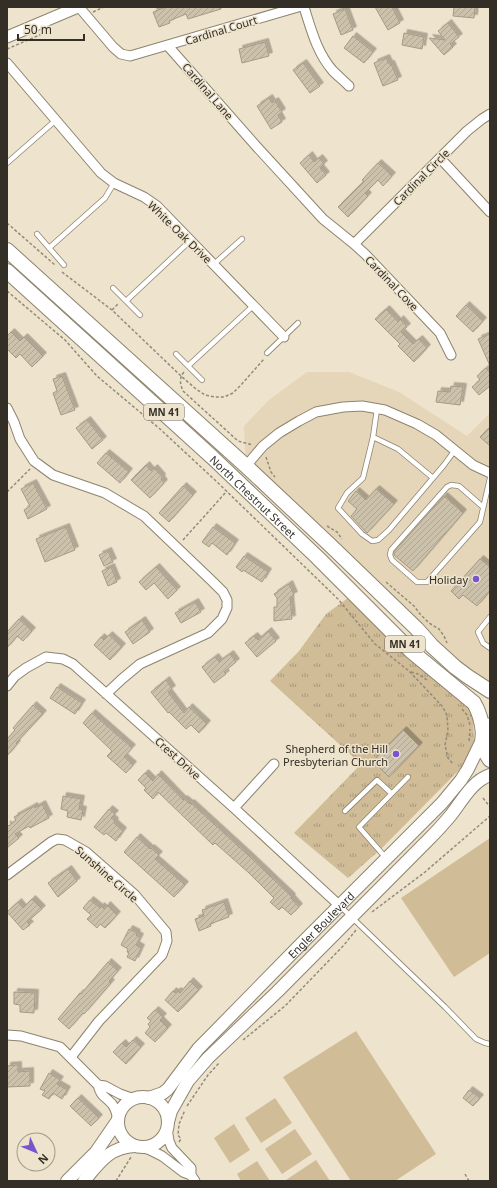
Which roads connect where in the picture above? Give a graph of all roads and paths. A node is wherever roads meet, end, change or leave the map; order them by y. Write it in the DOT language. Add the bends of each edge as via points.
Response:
graph roads {
  1 [pos="78,7"];
  2 [pos="298,7"];
  3 [pos="304,7"];
  4 [pos="7,37"];
  5 [pos="168,46"];
  6 [pos="7,63"];
  7 [pos="349,86"];
  8 [pos="490,114"];
  9 [pos="56,120"];
  10 [pos="440,158"];
  11 [pos="7,163"];
  12 [pos="114,183"];
  13 [pos="490,212"];
  14 [pos="323,219"];
  15 [pos="7,222"];
  16 [pos="38,234"];
  17 [pos="242,239"];
  18 [pos="191,240"];
  19 [pos="354,244"];
  20 [pos="50,248"];
  21 [pos="7,250"];
  22 [pos="214,264"];
  23 [pos="64,265"];
  24 [pos="56,267"];
  25 [pos="7,271"];
  26 [pos="62,272"];
  27 [pos="113,288"];
  28 [pos="7,291"];
  29 [pos="126,301"];
  30 [pos="253,306"];
  31 [pos="112,310"];
  32 [pos="140,315"];
  33 [pos="298,323"];
  34 [pos="284,337"];
  35 [pos="267,353"];
  36 [pos="176,354"];
  37 [pos="451,355"];
  38 [pos="188,366"];
  39 [pos="181,376"];
  40 [pos="202,380"];
  41 [pos="7,408"];
  42 [pos="377,409"];
  43 [pos="373,437"];
  44 [pos="455,450"];
  45 [pos="259,451"];
  46 [pos="36,462"];
  47 [pos="246,466"];
  48 [pos="490,473"];
  49 [pos="433,478"];
  50 [pos="490,478"];
  51 [pos="278,480"];
  52 [pos="227,491"];
  53 [pos="7,492"];
  54 [pos="483,507"];
  55 [pos="326,525"];
  56 [pos="345,545"];
  57 [pos="176,547"];
  58 [pos="385,581"];
  59 [pos="490,617"];
  60 [pos="448,646"];
  61 [pos="490,648"];
  62 [pos="409,671"];
  63 [pos="428,681"];
  64 [pos="7,686"];
  65 [pos="490,691"];
  66 [pos="106,694"];
  67 [pos="461,707"];
  68 [pos="490,717"];
  69 [pos="483,737"];
  70 [pos="468,744"];
  71 [pos="490,760"];
  72 [pos="274,764"];
  73 [pos="453,764"];
  74 [pos="490,775"];
  75 [pos="408,777"];
  76 [pos="391,793"];
  77 [pos="483,798"];
  78 [pos="490,807"];
  79 [pos="234,808"];
  80 [pos="345,811"];
  81 [pos="490,816"];
  82 [pos="387,859"];
  83 [pos="7,875"];
  84 [pos="340,906"];
  85 [pos="371,913"];
  86 [pos="355,922"];
  87 [pos="334,935"];
  88 [pos="344,945"];
  89 [pos="7,1035"];
  90 [pos="238,1044"];
  91 [pos="490,1044"];
  92 [pos="70,1057"];
  93 [pos="222,1059"];
  94 [pos="98,1085"];
  95 [pos="149,1098"];
  96 [pos="134,1099"];
  97 [pos="118,1120"];
  98 [pos="167,1125"];
  99 [pos="172,1147"];
  100 [pos="136,1152"];
  101 [pos="128,1157"];
  102 [pos="464,1174"];
  103 [pos="193,1178"];
  104 [pos="67,1181"];
  105 [pos="84,1181"];
  106 [pos="116,1181"];
  107 [pos="469,1181"];
  1 -- 4 [label="street"];
  1 -- 5 [label="street" via="121,54 135,56"];
  2 -- 5 [label="street, Cardinal Court"];
  3 -- 7 [label="street" via="322,54"];
  5 -- 14 [label="street, Cardinal Lane"];
  6 -- 9 [label="street, White Oak Drive"];
  8 -- 10 [label="street, Cardinal Circle" via="467,131"];
  9 -- 11 [label="lane"];
  9 -- 12 [label="street, White Oak Drive" via="102,173"];
  10 -- 13 [label="street"];
  10 -- 19 [label="street, Cardinal Circle"];
  12 -- 18 [label="street, White Oak Drive" via="157,206"];
  12 -- 20 [label="lane" via="105,198"];
  14 -- 19 [label="street, Cardinal Cove"];
  15 -- 24 [label="path"];
  16 -- 20 [label="lane"];
  17 -- 22 [label="lane"];
  18 -- 22 [label="street, White Oak Drive"];
  18 -- 29 [label="lane"];
  19 -- 37 [label="street, Cardinal Cove" via="440,333"];
  20 -- 23 [label="lane"];
  21 -- 47 [label="main road, North Chestnut Street / MN 41"];
  22 -- 30 [label="street, White Oak Drive"];
  25 -- 69 [label="main road, North Chestnut Street / MN 41" via="212,457 412,651 474,703 482,723"];
  26 -- 31 [label="path"];
  27 -- 29 [label="lane"];
  28 -- 52 [label="path" via="65,340 97,376 160,429"];
  29 -- 31 [label="path"];
  29 -- 32 [label="lane"];
  30 -- 34 [label="street, White Oak Drive"];
  30 -- 38 [label="lane"];
  31 -- 39 [label="path"];
  33 -- 34 [label="lane"];
  34 -- 35 [label="lane"];
  35 -- 39 [label="path" via="240,386 224,397 205,395"];
  36 -- 38 [label="lane"];
  38 -- 39 [label="path"];
  38 -- 40 [label="lane"];
  39 -- 45 [label="path" via="180,384 183,391 192,400 238,441 253,445"];
  41 -- 46 [label="street" via="23,445"];
  42 -- 43 [label="lane"];
  42 -- 44 [label="street" via="417,424"];
  42 -- 45 [label="street" via="362,406 316,412 279,434"];
  43 -- 49 [label="lane" via="398,449"];
  43 -- 49 [label="lane" via="363,478 347,493 338,508 372,541 378,540 389,530"];
  44 -- 48 [label="street" via="473,465"];
  44 -- 49 [label="lane"];
  45 -- 47 [label="street"];
  45 -- 51 [label="path" via="267,458"];
  46 -- 53 [label="path"];
  46 -- 57 [label="street" via="53,475 105,492 144,516"];
  47 -- 65 [label="main road, North Chestnut Street / MN 41" via="432,646 467,676"];
  50 -- 54 [label="lane"];
  52 -- 57 [label="path"];
  52 -- 62 [label="path" via="338,599 375,644"];
  54 -- 54 [label="lane" via="480,522 427,582 417,582 392,560 391,550 446,487 459,486"];
  55 -- 56 [label="path" via="337,532"];
  57 -- 66 [label="street" via="223,592 227,608 222,619 208,633 140,664"];
  58 -- 60 [label="path" via="429,623 439,629"];
  59 -- 61 [label="lane" via="478,632 483,643"];
  62 -- 63 [label="path"];
  62 -- 73 [label="path" via="442,706 447,715 448,731 445,745 448,758"];
  64 -- 66 [label="street, Crest Drive" via="15,676 46,657 63,659 73,664"];
  66 -- 79 [label="street, Crest Drive"];
  67 -- 70 [label="path" via="470,728"];
  68 -- 69 [label="main road" via="484,727"];
  69 -- 71 [label="main road, MN 41" via="486,754"];
  69 -- 82 [label="main road, Engler Boulevard" via="461,780"];
  72 -- 79 [label="street"];
  74 -- 86 [label="main road, Engler Boulevard" via="477,782 450,817"];
  75 -- 76 [label="lane"];
  76 -- 80 [label="lane" via="377,780"];
  76 -- 82 [label="lane" via="359,827"];
  77 -- 78 [label="path"];
  79 -- 84 [label="street, Crest Drive"];
  81 -- 85 [label="path"];
  82 -- 84 [label="main road, Engler Boulevard"];
  83 -- 92 [label="street, Sunshine Circle" via="51,842 57,839 65,840 86,852 135,895 166,932 167,941 162,955"];
  84 -- 86 [label="lane"];
  84 -- 95 [label="main road, Engler Boulevard" via="198,1049 168,1089"];
  86 -- 87 [label="main road, Engler Boulevard"];
  86 -- 88 [label="path"];
  86 -- 91 [label="lane" via="476,1039"];
  87 -- 88 [label="path"];
  87 -- 98 [label="main road, Engler Boulevard" via="208,1058 188,1081 171,1111"];
  88 -- 90 [label="path" via="285,1006"];
  89 -- 92 [label="street" via="21,1036 60,1047"];
  92 -- 94 [label="street"];
  93 -- 99 [label="path" via="185,1108 179,1124 178,1135 181,1139"];
  94 -- 96 [label="street"];
  94 -- 97 [label="street" via="100,1092 116,1110"];
  95 -- 96 [label="main road"];
  95 -- 98 [label="main road" via="161,1106 167,1116"];
  96 -- 97 [label="main road" via="125,1104"];
  97 -- 100 [label="main road" via="119,1131"];
  97 -- 104 [label="main road" via="96,1152"];
  98 -- 99 [label="street"];
  98 -- 100 [label="main road" via="158,1142"];
  99 -- 103 [label="street" via="191,1168"];
  100 -- 101 [label="path"];
  100 -- 103 [label="street" via="150,1150"];
  100 -- 105 [label="main road" via="125,1147 109,1154"];
  100 -- 106 [label="path"];
  102 -- 107 [label="path"];
}
